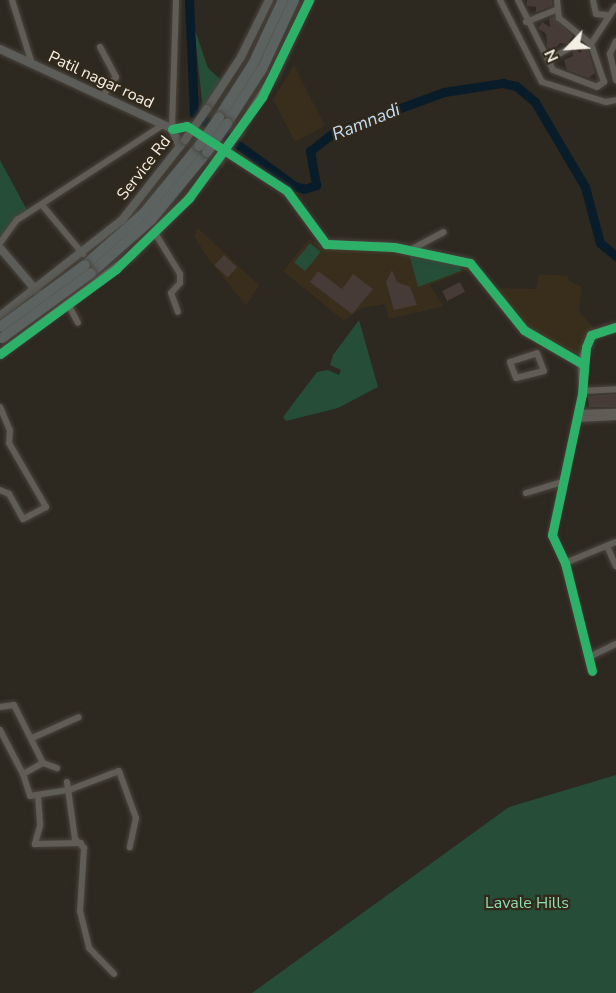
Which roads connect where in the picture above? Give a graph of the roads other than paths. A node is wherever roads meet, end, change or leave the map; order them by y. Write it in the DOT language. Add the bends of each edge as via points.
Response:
graph roads {
  1 [pos="176,0"];
  2 [pos="269,0"];
  3 [pos="283,0"];
  4 [pos="294,0"];
  5 [pos="309,0"];
  6 [pos="500,0"];
  7 [pos="518,0"];
  8 [pos="557,0"];
  9 [pos="593,0"];
  10 [pos="9,1"];
  11 [pos="616,5"];
  12 [pos="556,10"];
  13 [pos="526,22"];
  14 [pos="616,40"];
  15 [pos="591,44"];
  16 [pos="100,47"];
  17 [pos="0,49"];
  18 [pos="568,49"];
  19 [pos="548,60"];
  20 [pos="33,65"];
  21 [pos="616,80"];
  22 [pos="102,97"];
  23 [pos="616,100"];
  24 [pos="223,120"];
  25 [pos="167,127"];
  26 [pos="182,143"];
  27 [pos="236,161"];
  28 [pos="212,171"];
  29 [pos="42,205"];
  30 [pos="444,232"];
  31 [pos="155,234"];
  32 [pos="0,243"];
  33 [pos="0,248"];
  34 [pos="410,250"];
  35 [pos="86,264"];
  36 [pos="37,291"];
  37 [pos="68,304"];
  38 [pos="178,312"];
  39 [pos="54,315"];
  40 [pos="0,316"];
  41 [pos="78,323"];
  42 [pos="616,327"];
  43 [pos="1,335"];
  44 [pos="540,341"];
  45 [pos="0,354"];
  46 [pos="531,354"];
  47 [pos="581,363"];
  48 [pos="616,387"];
  49 [pos="583,389"];
  50 [pos="0,407"];
  51 [pos="616,412"];
  52 [pos="578,416"];
  53 [pos="616,417"];
  54 [pos="563,482"];
  55 [pos="0,490"];
  56 [pos="526,493"];
  57 [pos="616,542"];
  58 [pos="607,546"];
  59 [pos="565,563"];
  60 [pos="616,566"];
  61 [pos="614,645"];
  62 [pos="616,653"];
  63 [pos="589,657"];
  64 [pos="592,671"];
  65 [pos="0,707"];
  66 [pos="79,717"];
  67 [pos="0,730"];
  68 [pos="32,738"];
  69 [pos="43,763"];
  70 [pos="57,768"];
  71 [pos="23,774"];
  72 [pos="67,782"];
  73 [pos="69,790"];
  74 [pos="38,795"];
  75 [pos="82,843"];
  76 [pos="130,847"];
  77 [pos="114,974"];
  1 -- 25 [label="street"];
  2 -- 26 [label="street, Service Rd, bridge" via="236,67"];
  3 -- 24 [label="highway"];
  4 -- 24 [label="highway" via="262,69"];
  5 -- 28 [label="street, bridge" via="274,75"];
  6 -- 23 [label="street" via="542,82 606,102"];
  7 -- 13 [label="street"];
  8 -- 12 [label="street"];
  9 -- 11 [label="street" via="602,18"];
  10 -- 20 [label="street"];
  11 -- 15 [label="street"];
  12 -- 13 [label="street"];
  12 -- 15 [label="street"];
  13 -- 19 [label="street"];
  14 -- 21 [label="street" via="610,54"];
  15 -- 19 [label="street" via="604,81 602,87 555,71"];
  16 -- 22 [label="street" via="116,77"];
  17 -- 20 [label="street, Patil nagar road"];
  18 -- 19 [label="street"];
  20 -- 22 [label="street, Patil nagar road"];
  22 -- 25 [label="street, Patil nagar road"];
  24 -- 35 [label="highway, bridge" via="203,149 144,213"];
  25 -- 26 [label="street"];
  25 -- 27 [label="street, Patil nagar road" via="187,126 225,148"];
  25 -- 29 [label="street"];
  26 -- 35 [label="street, Service Rd" via="136,206"];
  27 -- 28 [label="street"];
  27 -- 34 [label="street" via="297,200 326,244"];
  28 -- 31 [label="street"];
  29 -- 32 [label="street" via="17,220"];
  29 -- 35 [label="street"];
  30 -- 34 [label="street"];
  31 -- 37 [label="street"];
  31 -- 38 [label="street" via="180,274 171,295"];
  33 -- 36 [label="street"];
  34 -- 44 [label="street" via="477,267 524,330"];
  35 -- 36 [label="street, Service Rd"];
  35 -- 43 [label="highway, bridge"];
  36 -- 39 [label="street"];
  36 -- 40 [label="street, Service Rd"];
  37 -- 39 [label="street"];
  37 -- 41 [label="street"];
  39 -- 45 [label="street"];
  42 -- 47 [label="street" via="591,335"];
  44 -- 46 [label="street"];
  44 -- 47 [label="street"];
  46 -- 46 [label="street" via="510,362 516,378 544,370 539,353"];
  47 -- 49 [label="street"];
  48 -- 49 [label="street"];
  49 -- 52 [label="street"];
  50 -- 55 [label="street" via="10,430 9,443 46,507 23,519 9,494"];
  51 -- 52 [label="street"];
  52 -- 53 [label="street"];
  52 -- 54 [label="street"];
  54 -- 56 [label="street"];
  54 -- 59 [label="street" via="552,535"];
  57 -- 58 [label="street"];
  58 -- 59 [label="street"];
  58 -- 60 [label="street"];
  59 -- 63 [label="street"];
  61 -- 62 [label="street"];
  61 -- 63 [label="street"];
  63 -- 64 [label="street"];
  65 -- 68 [label="street" via="14,705"];
  66 -- 68 [label="street"];
  67 -- 71 [label="street"];
  68 -- 69 [label="street"];
  69 -- 70 [label="street"];
  69 -- 71 [label="street"];
  71 -- 74 [label="street" via="30,796"];
  72 -- 73 [label="street"];
  73 -- 74 [label="street"];
  73 -- 75 [label="street" via="75,839"];
  73 -- 76 [label="street" via="119,771 136,818"];
  74 -- 75 [label="street" via="40,826 35,844"];
  75 -- 77 [label="street" via="80,911 89,948"];
}
